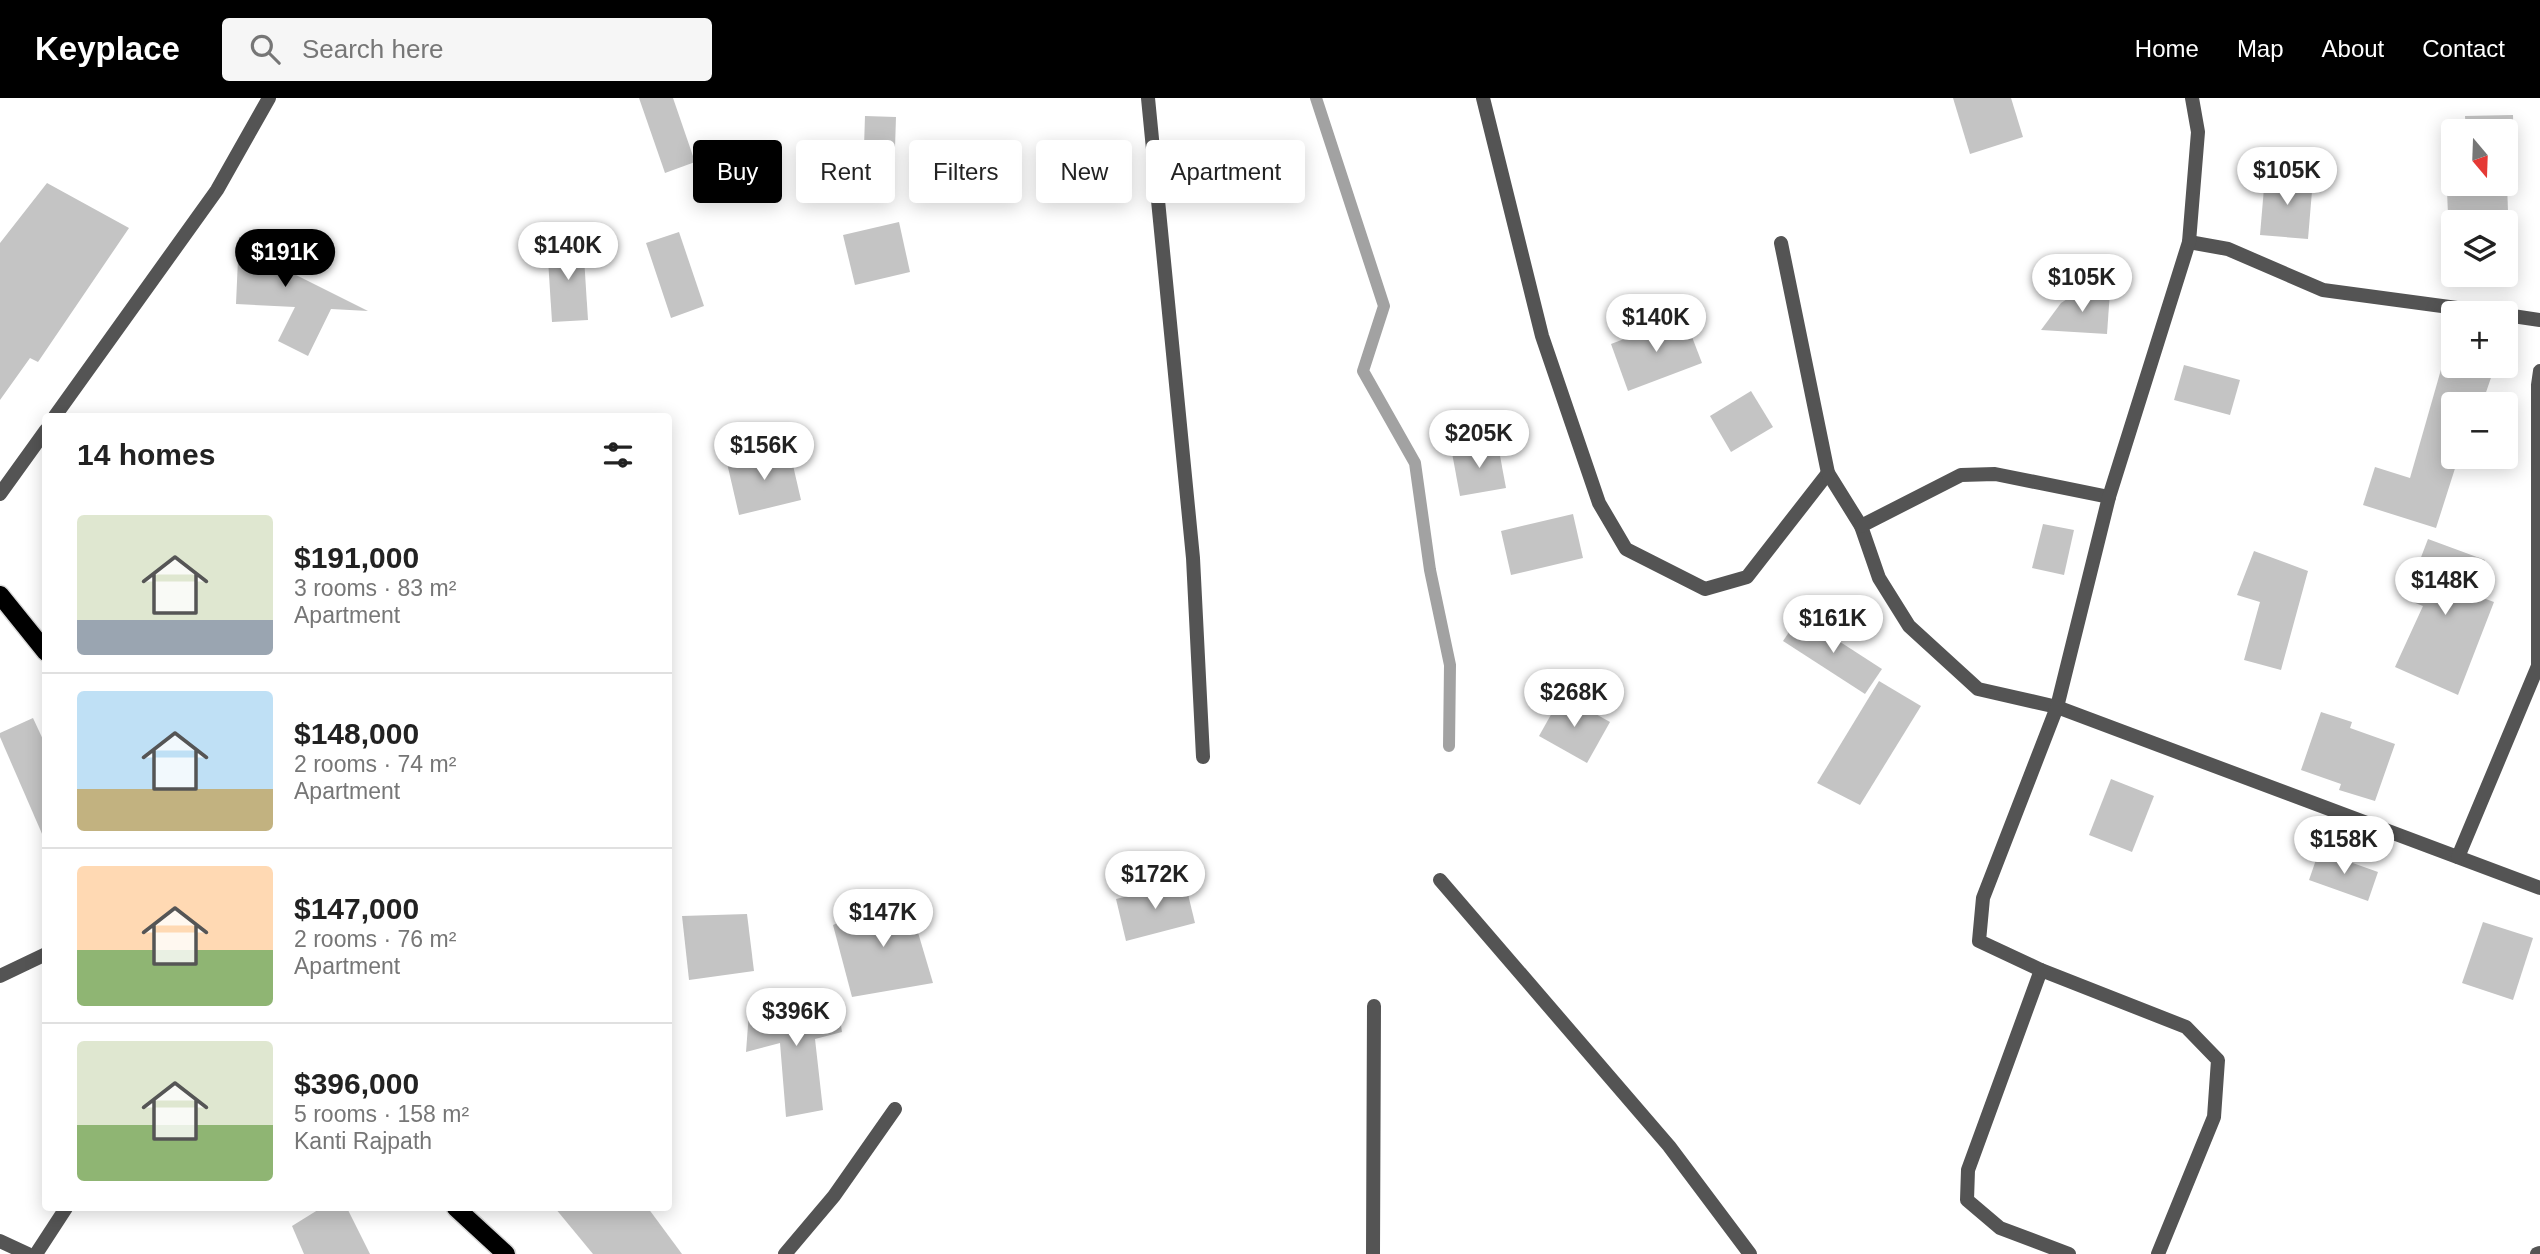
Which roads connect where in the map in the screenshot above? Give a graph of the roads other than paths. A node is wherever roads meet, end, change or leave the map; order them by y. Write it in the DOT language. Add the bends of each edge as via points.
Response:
graph roads {
  1 [pos="268,98"];
  2 [pos="1149,98"];
  3 [pos="1482,98"];
  4 [pos="2192,98"];
  5 [pos="2189,242"];
  6 [pos="1781,243"];
  7 [pos="2441,306"];
  8 [pos="2518,317"];
  9 [pos="2540,320"];
  10 [pos="2540,371"];
  11 [pos="57,413"];
  12 [pos="42,436"];
  13 [pos="1828,473"];
  14 [pos="0,494"];
  15 [pos="2109,496"];
  16 [pos="1861,526"];
  17 [pos="0,595"];
  18 [pos="42,647"];
  19 [pos="2057,707"];
  20 [pos="1203,757"];
  21 [pos="2458,857"];
  22 [pos="1440,880"];
  23 [pos="2540,888"];
  24 [pos="42,956"];
  25 [pos="2041,970"];
  26 [pos="0,976"];
  27 [pos="1374,1006"];
  28 [pos="895,1109"];
  29 [pos="64,1211"];
  30 [pos="459,1211"];
  31 [pos="0,1241"];
  32 [pos="28,1254"];
  33 [pos="36,1254"];
  34 [pos="506,1254"];
  35 [pos="785,1254"];
  36 [pos="1373,1254"];
  37 [pos="1750,1254"];
  38 [pos="2069,1254"];
  39 [pos="2158,1254"];
  1 -- 11 [label="street" via="217,190"];
  2 -- 20 [label="street" via="1193,558"];
  3 -- 13 [label="street" via="1542,336 1599,503 1626,549 1705,589 1747,577"];
  4 -- 5 [label="street" via="2198,132"];
  5 -- 7 [label="street" via="2228,249 2323,290"];
  5 -- 15 [label="street"];
  6 -- 13 [label="street"];
  8 -- 9 [label="street"];
  10 -- 21 [label="street" via="2538,666"];
  12 -- 14 [label="street"];
  13 -- 16 [label="street"];
  15 -- 16 [label="street" via="1995,474 1961,475"];
  15 -- 19 [label="street"];
  16 -- 19 [label="street" via="1878,578 1909,626 1978,690"];
  17 -- 18 [label="main road"];
  19 -- 21 [label="street"];
  19 -- 25 [label="street" via="1983,898 1979,941"];
  21 -- 23 [label="street"];
  22 -- 37 [label="street" via="1669,1146"];
  24 -- 26 [label="street"];
  25 -- 38 [label="street" via="1968,1170 1967,1199 2000,1228"];
  25 -- 39 [label="street" via="2186,1027 2218,1060 2214,1117"];
  27 -- 36 [label="street"];
  28 -- 35 [label="street" via="834,1196"];
  29 -- 33 [label="street"];
  30 -- 34 [label="main road"];
  31 -- 32 [label="street"];
}
